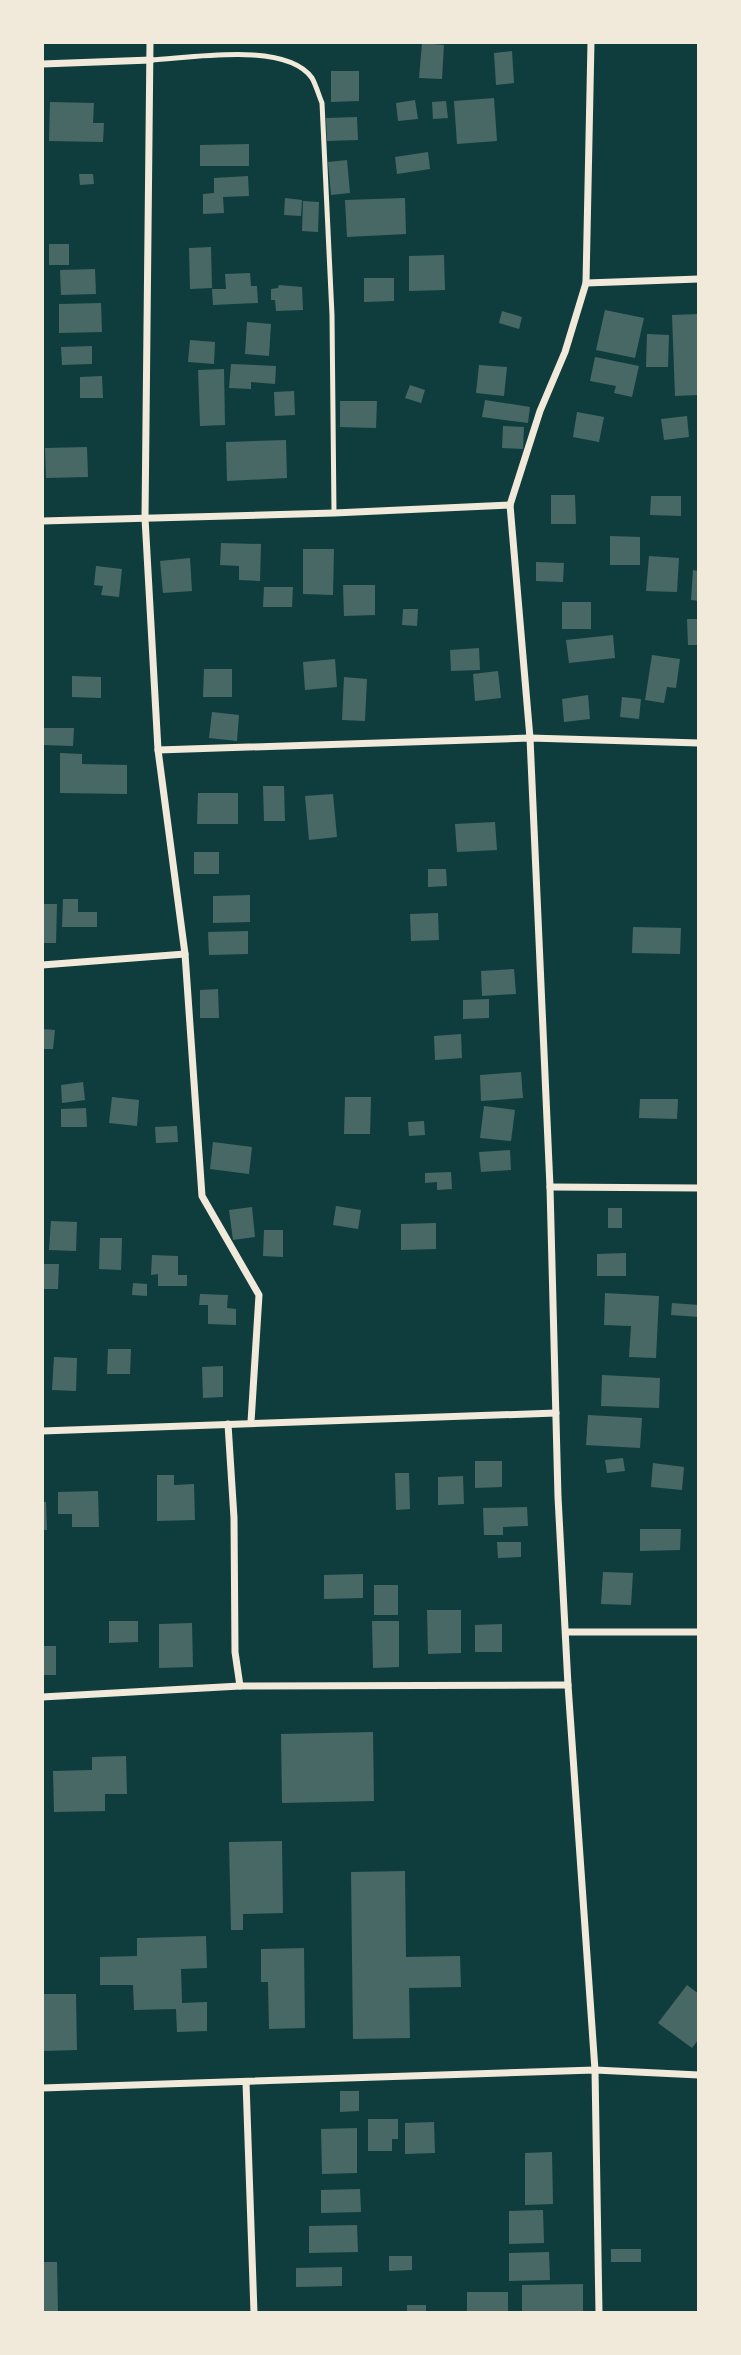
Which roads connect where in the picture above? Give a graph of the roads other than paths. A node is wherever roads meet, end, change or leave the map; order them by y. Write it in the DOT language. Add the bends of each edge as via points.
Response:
graph roads {
  1 [pos="150,42"];
  2 [pos="591,42"];
  3 [pos="151,60"];
  4 [pos="42,64"];
  5 [pos="699,279"];
  6 [pos="586,283"];
  7 [pos="510,505"];
  8 [pos="334,513"];
  9 [pos="145,518"];
  10 [pos="42,521"];
  11 [pos="530,738"];
  12 [pos="699,743"];
  13 [pos="158,750"];
  14 [pos="185,954"];
  15 [pos="42,965"];
  16 [pos="550,1187"];
  17 [pos="699,1188"];
  18 [pos="556,1413"];
  19 [pos="251,1422"];
  20 [pos="228,1424"];
  21 [pos="42,1431"];
  22 [pos="566,1632"];
  23 [pos="699,1632"];
  24 [pos="568,1685"];
  25 [pos="240,1686"];
  26 [pos="42,1697"];
  27 [pos="595,2070"];
  28 [pos="699,2076"];
  29 [pos="246,2082"];
  30 [pos="42,2088"];
  31 [pos="254,2313"];
  32 [pos="599,2313"];
  1 -- 3 [label="street"];
  2 -- 6 [label="street"];
  3 -- 4 [label="street"];
  3 -- 8 [label="lane" via="257,53 285,59 311,77 322,103 332,315"];
  3 -- 9 [label="street"];
  5 -- 6 [label="street"];
  6 -- 7 [label="street"];
  7 -- 8 [label="street"];
  7 -- 11 [label="street"];
  8 -- 9 [label="street"];
  9 -- 10 [label="street"];
  9 -- 13 [label="street"];
  11 -- 12 [label="street"];
  11 -- 13 [label="street"];
  11 -- 16 [label="street"];
  13 -- 14 [label="street"];
  14 -- 15 [label="street"];
  14 -- 19 [label="street" via="202,1196 259,1295"];
  16 -- 17 [label="street"];
  16 -- 18 [label="street"];
  18 -- 19 [label="street"];
  18 -- 22 [label="street"];
  19 -- 20 [label="street"];
  20 -- 21 [label="street"];
  20 -- 25 [label="street"];
  22 -- 23 [label="street"];
  22 -- 24 [label="street"];
  24 -- 25 [label="street"];
  24 -- 27 [label="street"];
  25 -- 26 [label="street"];
  27 -- 28 [label="street"];
  27 -- 29 [label="street"];
  27 -- 32 [label="street"];
  29 -- 30 [label="street"];
  29 -- 31 [label="street"];
}
